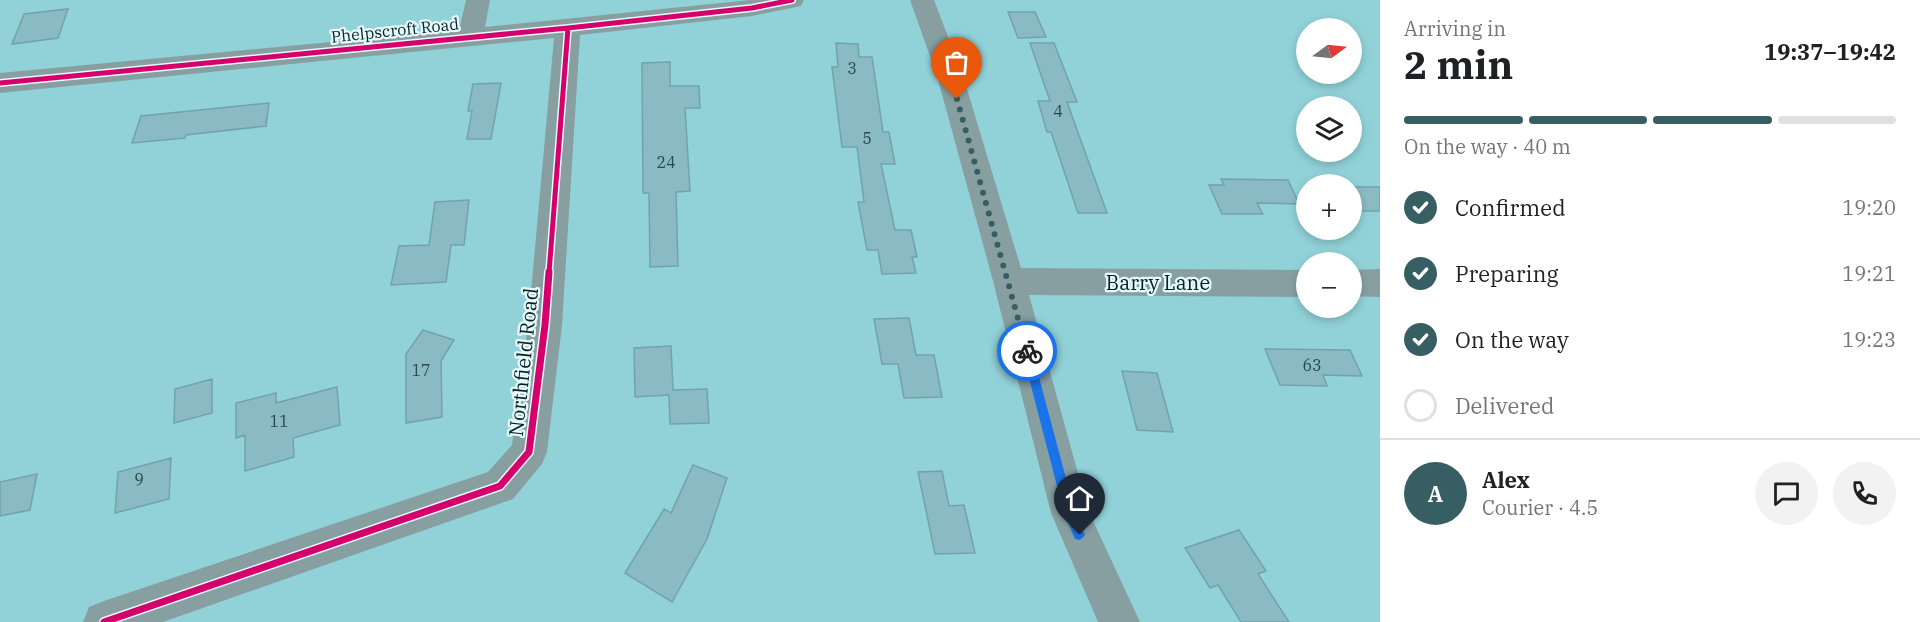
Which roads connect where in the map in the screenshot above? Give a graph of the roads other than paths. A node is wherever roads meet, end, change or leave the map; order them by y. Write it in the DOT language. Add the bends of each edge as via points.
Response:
graph roads {
  1 [pos="478,0"];
  2 [pos="792,0"];
  3 [pos="922,0"];
  4 [pos="568,28"];
  5 [pos="470,37"];
  6 [pos="0,83"];
  7 [pos="1009,281"];
  8 [pos="1296,283"];
  9 [pos="1362,283"];
  10 [pos="1380,283"];
  11 [pos="104,622"];
  12 [pos="1119,622"];
  1 -- 5 [label="street"];
  2 -- 4 [label="street, Phelpscroft Road"];
  3 -- 7 [label="street" via="950,76"];
  4 -- 5 [label="street, Phelpscroft Road"];
  4 -- 11 [label="street, Northfield Road" via="545,325 529,452 500,486"];
  5 -- 6 [label="street, Phelpscroft Road"];
  7 -- 8 [label="street, Barry Lane"];
  7 -- 12 [label="street" via="1070,513"];
  9 -- 10 [label="street"];
}
